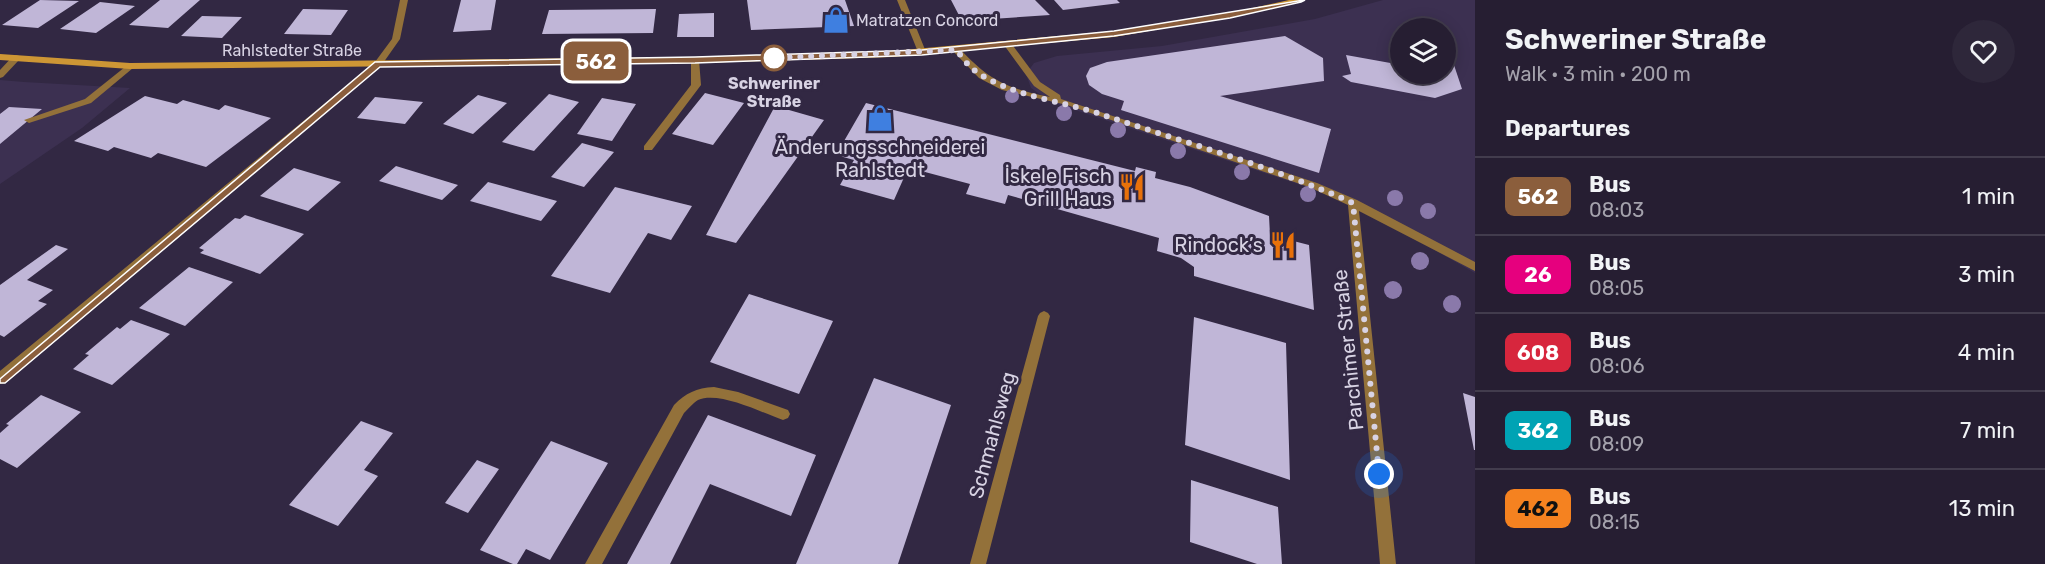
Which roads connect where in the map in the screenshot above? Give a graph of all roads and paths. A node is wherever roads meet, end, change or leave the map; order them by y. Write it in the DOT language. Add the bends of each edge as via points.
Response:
graph roads {
  1 [pos="404,0"];
  2 [pos="901,0"];
  3 [pos="1301,0"];
  4 [pos="1008,45"];
  5 [pos="956,50"];
  6 [pos="922,52"];
  7 [pos="0,57"];
  8 [pos="16,58"];
  9 [pos="695,60"];
  10 [pos="378,64"];
  11 [pos="130,66"];
  12 [pos="0,75"];
  13 [pos="1069,104"];
  14 [pos="29,120"];
  15 [pos="648,148"];
  16 [pos="1353,203"];
  17 [pos="1475,267"];
  18 [pos="1044,316"];
  19 [pos="0,379"];
  20 [pos="783,414"];
  21 [pos="593,564"];
  22 [pos="978,564"];
  23 [pos="1388,564"];
  1 -- 10 [label="street" via="396,39"];
  2 -- 6 [label="street"];
  3 -- 4 [label="main road, Rahlstedter Straße" via="1165,26"];
  4 -- 5 [label="main road, Rahlstedter Straße"];
  4 -- 13 [label="street" via="1037,84"];
  5 -- 6 [label="main road, Rahlstedter Straße"];
  5 -- 13 [label="street" via="983,76 1015,90"];
  6 -- 9 [label="main road, Rahlstedter Straße"];
  7 -- 8 [label="main road, Rahlstedter Straße"];
  8 -- 11 [label="main road, Rahlstedter Straße"];
  8 -- 12 [label="street"];
  9 -- 10 [label="main road, Rahlstedter Straße"];
  9 -- 15 [label="street" via="696,85"];
  10 -- 11 [label="main road, Rahlstedter Straße"];
  10 -- 19 [label="street"];
  11 -- 14 [label="street" via="88,100"];
  13 -- 16 [label="street" via="1313,185"];
  16 -- 17 [label="street"];
  16 -- 23 [label="street, Parchimer Straße"];
  18 -- 22 [label="street, Schmahlsweg"];
  20 -- 21 [label="street" via="708,392 692,397 679,409"];
}
